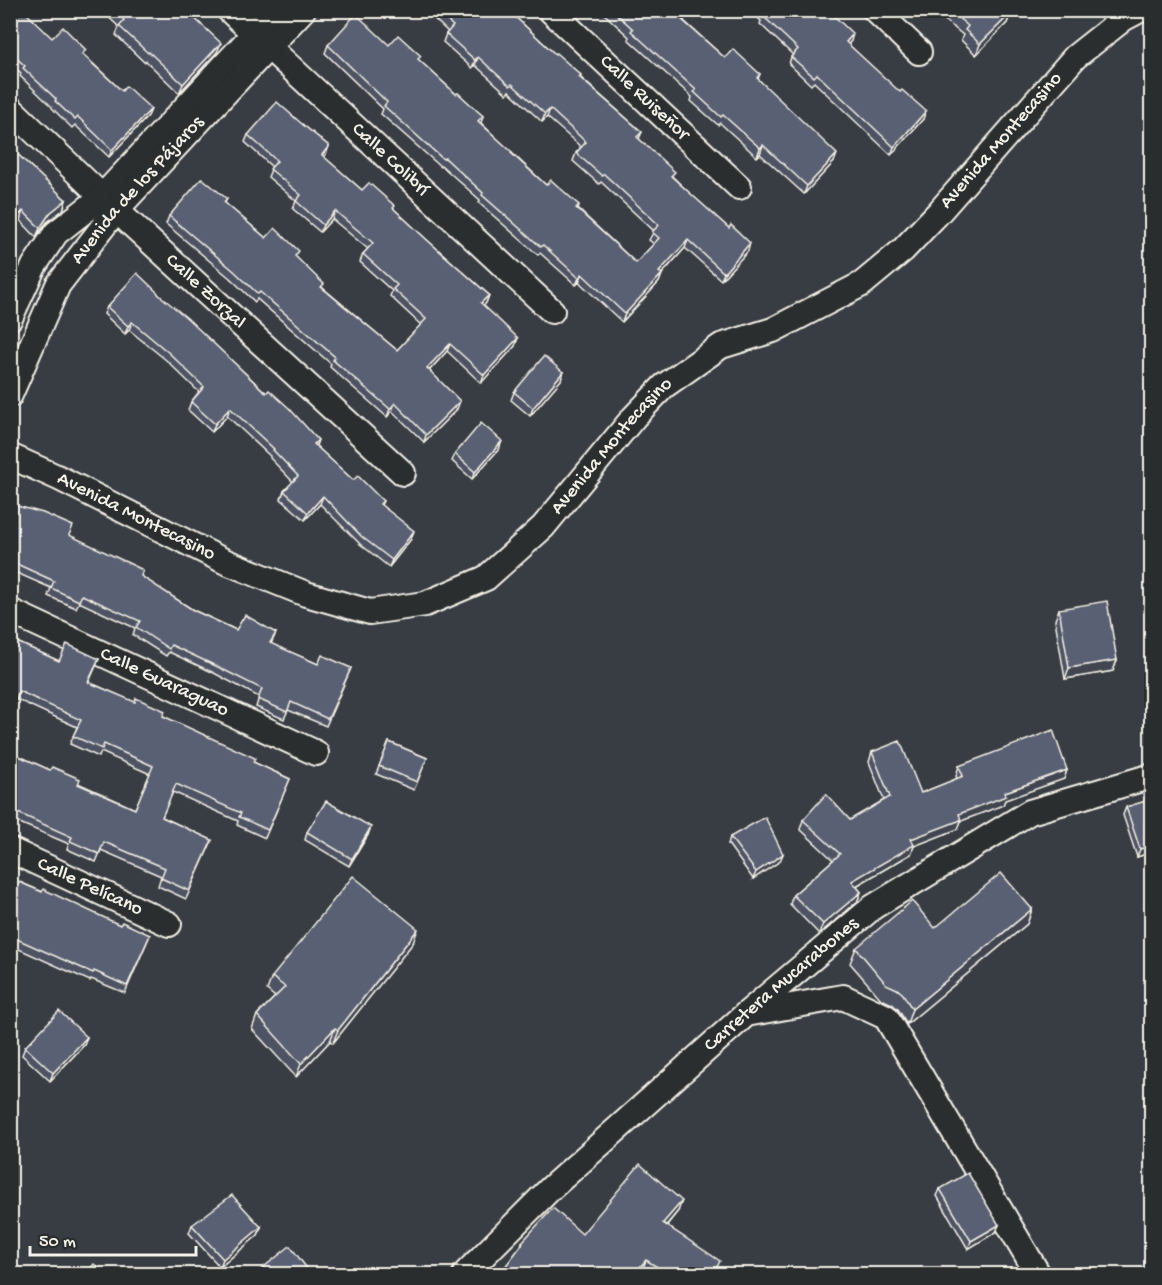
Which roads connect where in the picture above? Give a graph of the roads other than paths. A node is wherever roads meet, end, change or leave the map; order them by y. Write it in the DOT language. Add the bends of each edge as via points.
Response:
graph roads {
  1 [pos="230,10"];
  2 [pos="276,10"];
  3 [pos="303,10"];
  4 [pos="550,10"];
  5 [pos="875,10"];
  6 [pos="1140,10"];
  7 [pos="262,40"];
  8 [pos="919,52"];
  9 [pos="10,108"];
  10 [pos="739,187"];
  11 [pos="109,203"];
  12 [pos="552,311"];
  13 [pos="10,318"];
  14 [pos="10,395"];
  15 [pos="10,456"];
  16 [pos="403,473"];
  17 [pos="10,611"];
  18 [pos="316,753"];
  19 [pos="1152,776"];
  20 [pos="10,850"];
  21 [pos="169,924"];
  22 [pos="745,1015"];
  23 [pos="465,1275"];
  24 [pos="1038,1275"];
  1 -- 7 [label="street, Calle Colibrí"];
  2 -- 7 [label="street, Avenida de los Pájaros"];
  3 -- 7 [label="street, Avenida de los Pájaros"];
  4 -- 10 [label="street, Calle Ruiseñor"];
  5 -- 8 [label="street"];
  6 -- 15 [label="street, Avenida Montecasino" via="1122,19 1075,57 910,242 862,284 773,330 721,346 664,386 543,527 486,578 425,604 370,612 306,594 224,561"];
  7 -- 11 [label="street, Avenida de los Pájaros"];
  7 -- 12 [label="street, Calle Colibrí"];
  9 -- 11 [label="street, Calle Zorzal"];
  11 -- 13 [label="street, Avenida de los Pájaros" via="56,233 34,266"];
  11 -- 14 [label="street, Avenida de los Pájaros" via="58,285"];
  11 -- 16 [label="street, Calle Zorzal"];
  17 -- 18 [label="street, Calle Guaraguao"];
  19 -- 22 [label="street, Carretera Mucarabones" via="1030,812 873,907"];
  20 -- 21 [label="street, Calle Pelícano"];
  22 -- 23 [label="street, Carretera Mucarabones" via="551,1188"];
  22 -- 24 [label="street" via="843,997 886,1017"];
}
